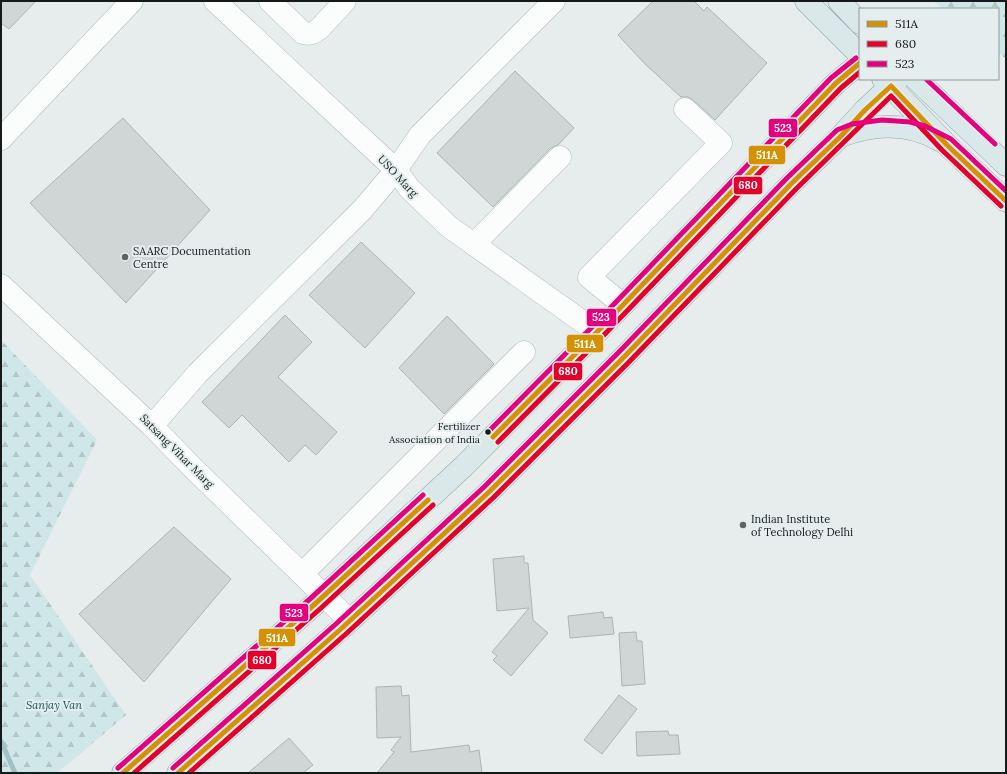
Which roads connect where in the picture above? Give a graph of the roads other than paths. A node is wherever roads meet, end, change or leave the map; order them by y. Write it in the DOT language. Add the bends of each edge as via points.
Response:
graph roads {
  1 [pos="132,1"];
  2 [pos="215,1"];
  3 [pos="270,1"];
  4 [pos="345,1"];
  5 [pos="554,1"];
  6 [pos="806,1"];
  7 [pos="839,1"];
  8 [pos="859,22"];
  9 [pos="859,54"];
  10 [pos="859,64"];
  11 [pos="917,80"];
  12 [pos="891,82"];
  13 [pos="685,109"];
  14 [pos="841,136"];
  15 [pos="1,139"];
  16 [pos="947,145"];
  17 [pos="560,157"];
  18 [pos="1006,165"];
  19 [pos="396,170"];
  20 [pos="1006,201"];
  21 [pos="474,244"];
  22 [pos="1,285"];
  23 [pos="623,305"];
  24 [pos="597,332"];
  25 [pos="524,352"];
  26 [pos="152,426"];
  27 [pos="302,574"];
  28 [pos="324,596"];
  29 [pos="350,621"];
  30 [pos="123,773"];
  31 [pos="178,773"];
  1 -- 15 [label="street"];
  2 -- 19 [label="street, USO Marg"];
  3 -- 4 [label="street" via="303,32 309,34 320,28"];
  5 -- 19 [label="street" via="420,135"];
  6 -- 9 [label="main road"];
  7 -- 8 [label="main road"];
  10 -- 23 [label="main road" via="836,83"];
  11 -- 18 [label="main road"];
  12 -- 14 [label="main road"];
  12 -- 16 [label="main road"];
  13 -- 23 [label="street" via="721,143 589,277"];
  14 -- 16 [label="main road" via="868,128 896,127 922,133"];
  14 -- 29 [label="main road" via="489,492"];
  16 -- 20 [label="main road"];
  17 -- 21 [label="street"];
  19 -- 21 [label="street, USO Marg" via="409,188 432,211"];
  19 -- 26 [label="street" via="362,210 198,372"];
  21 -- 24 [label="street, USO Marg"];
  22 -- 26 [label="street, Satsang Vihar Marg"];
  23 -- 24 [label="main road"];
  24 -- 28 [label="main road" via="464,466"];
  25 -- 27 [label="street"];
  26 -- 27 [label="street, Satsang Vihar Marg"];
  27 -- 28 [label="street, Satsang Vihar Marg"];
  28 -- 29 [label="street, Satsang Vihar Marg"];
  28 -- 30 [label="main road"];
  29 -- 31 [label="main road"];
}
